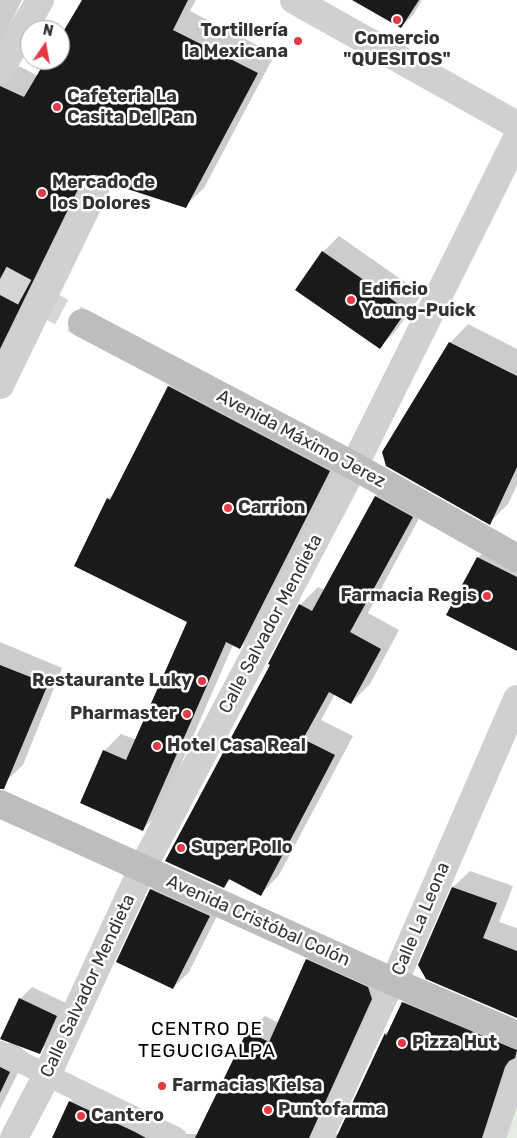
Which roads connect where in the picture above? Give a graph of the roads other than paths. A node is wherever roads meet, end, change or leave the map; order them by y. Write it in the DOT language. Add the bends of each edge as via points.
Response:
graph roads {
  1 [pos="40,0"];
  2 [pos="294,0"];
  3 [pos="0,70"];
  4 [pos="517,125"];
  5 [pos="517,138"];
  6 [pos="95,190"];
  7 [pos="82,323"];
  8 [pos="0,385"];
  9 [pos="354,466"];
  10 [pos="517,558"];
  11 [pos="517,698"];
  12 [pos="0,804"];
  13 [pos="142,869"];
  14 [pos="394,982"];
  15 [pos="517,1035"];
  16 [pos="0,1052"];
  17 [pos="517,1071"];
  18 [pos="47,1076"];
  19 [pos="14,1138"];
  20 [pos="176,1138"];
  21 [pos="322,1138"];
  22 [pos="494,1138"];
  1 -- 3 [label="street"];
  2 -- 4 [label="street"];
  5 -- 9 [label="street, Calle Salvador Mendieta"];
  6 -- 8 [label="street"];
  7 -- 9 [label="main road, Avenida Máximo Jerez"];
  9 -- 10 [label="main road, Avenida Máximo Jerez"];
  9 -- 13 [label="street, Calle Salvador Mendieta"];
  11 -- 14 [label="street, Calle La Leona"];
  12 -- 13 [label="main road, Avenida Cristóbal Colón"];
  13 -- 14 [label="main road, Avenida Cristóbal Colón"];
  13 -- 18 [label="street, Calle Salvador Mendieta"];
  14 -- 15 [label="main road, Avenida Cristóbal Colón"];
  14 -- 21 [label="street, Calle La Leona"];
  16 -- 18 [label="street"];
  17 -- 22 [label="street"];
  18 -- 19 [label="street, Calle Salvador Mendieta"];
  18 -- 20 [label="street"];
}
